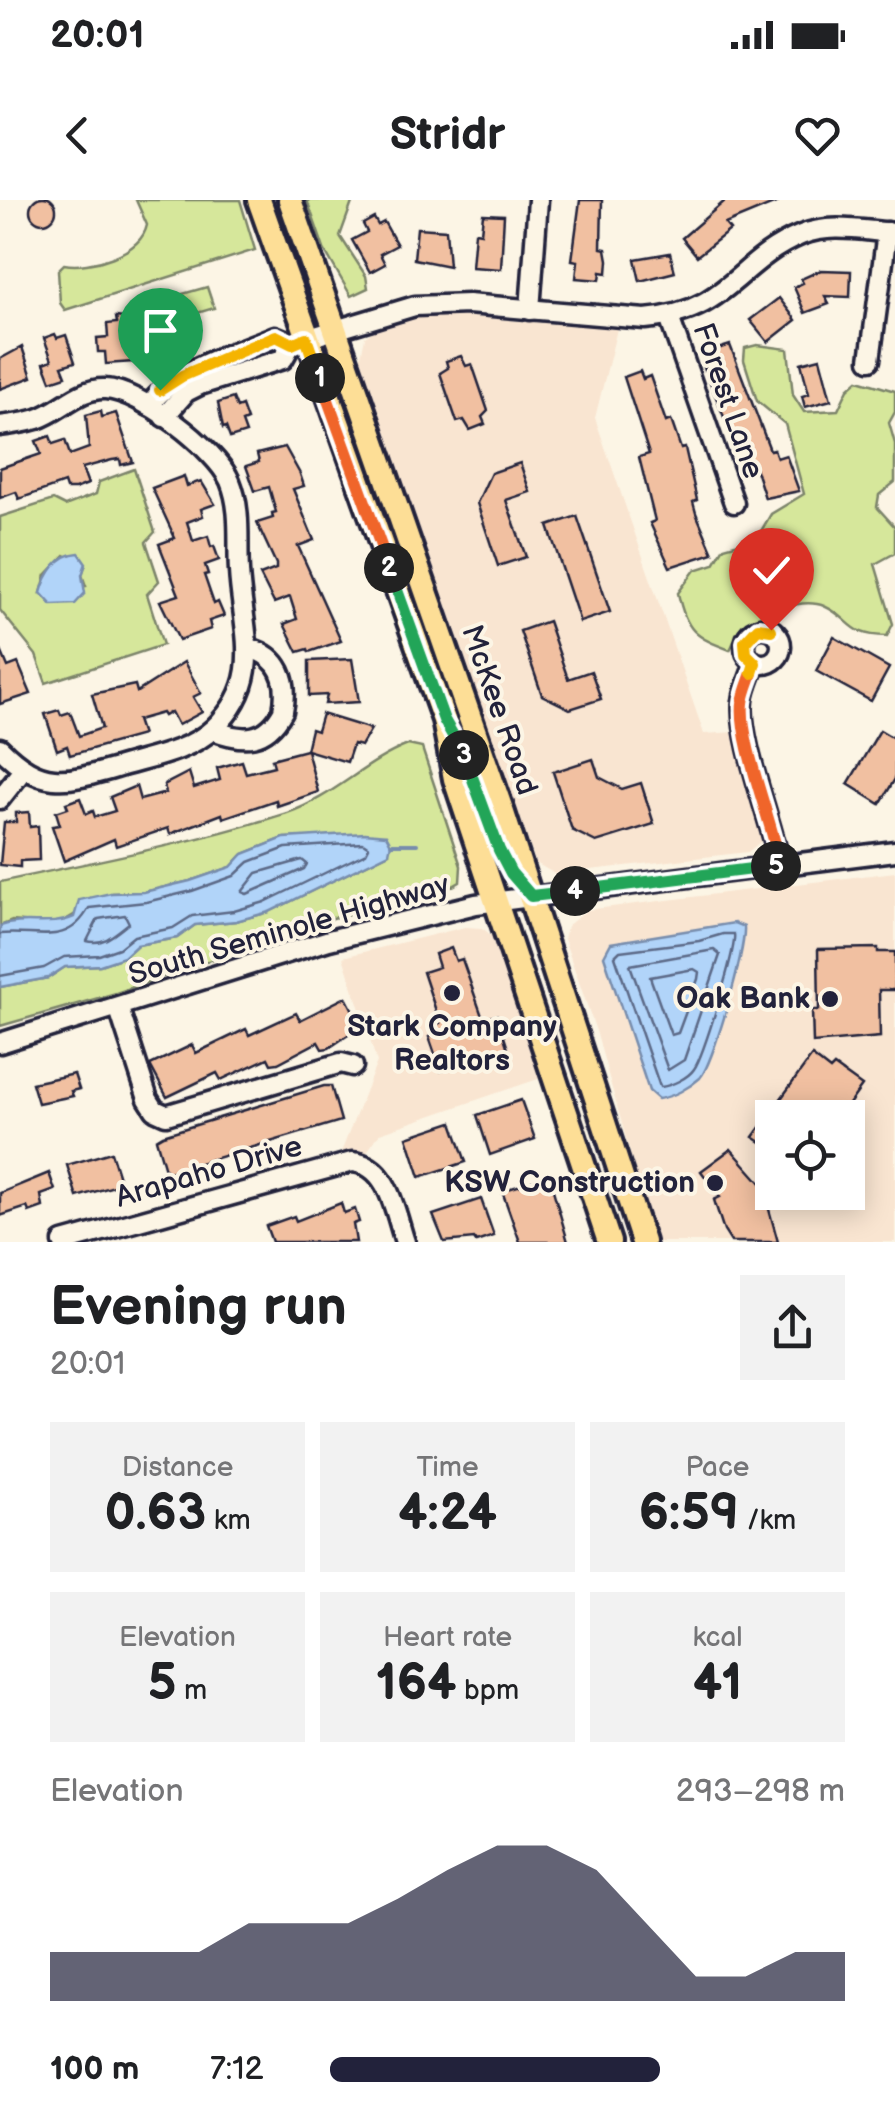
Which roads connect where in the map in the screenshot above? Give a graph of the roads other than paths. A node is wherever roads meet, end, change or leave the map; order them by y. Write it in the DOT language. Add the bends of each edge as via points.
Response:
graph roads {
  1 [pos="258,200"];
  2 [pos="290,200"];
  3 [pos="538,200"];
  4 [pos="891,233"];
  5 [pos="530,310"];
  6 [pos="670,317"];
  7 [pos="313,336"];
  8 [pos="870,360"];
  9 [pos="157,412"];
  10 [pos="0,426"];
  11 [pos="734,503"];
  12 [pos="249,648"];
  13 [pos="755,663"];
  14 [pos="444,720"];
  15 [pos="213,730"];
  16 [pos="0,748"];
  17 [pos="23,770"];
  18 [pos="0,800"];
  19 [pos="895,851"];
  20 [pos="780,865"];
  21 [pos="531,896"];
  22 [pos="496,901"];
  23 [pos="119,1008"];
  24 [pos="0,1043"];
  25 [pos="353,1066"];
  26 [pos="63,1242"];
  27 [pos="405,1242"];
  28 [pos="609,1242"];
  29 [pos="643,1242"];
  1 -- 7 [label="main road, McKee Road"];
  2 -- 7 [label="main road, McKee Road"];
  3 -- 5 [label="street"];
  4 -- 6 [label="street" via="844,228 802,234 709,303"];
  4 -- 8 [label="street"];
  5 -- 6 [label="street"];
  5 -- 7 [label="street" via="415,306"];
  6 -- 11 [label="street, Forest Lane"];
  7 -- 9 [label="street" via="276,336 182,376 160,390"];
  7 -- 14 [label="main road, McKee Road"];
  7 -- 21 [label="main road, McKee Road"];
  9 -- 10 [label="street" via="119,391 94,389 37,419"];
  9 -- 12 [label="street" via="206,449 230,480"];
  12 -- 15 [label="street" via="235,699"];
  12 -- 15 [label="street" via="272,658 283,676 283,711 264,735 249,740"];
  13 -- 20 [label="street" via="743,725"];
  14 -- 21 [label="main road" via="470,766 511,873"];
  14 -- 22 [label="main road, McKee Road" via="455,779"];
  15 -- 17 [label="street" via="175,750 84,778 52,780"];
  16 -- 17 [label="street"];
  17 -- 18 [label="street"];
  19 -- 20 [label="street, South Seminole Highway"];
  20 -- 21 [label="street, South Seminole Highway"];
  21 -- 22 [label="street, South Seminole Highway"];
  21 -- 29 [label="main road, McKee Road"];
  22 -- 23 [label="street, South Seminole Highway" via="328,940"];
  22 -- 28 [label="main road, McKee Road"];
  23 -- 24 [label="street, South Seminole Highway"];
  23 -- 25 [label="street" via="148,1098 166,1114 341,1062"];
  26 -- 27 [label="street, Arapaho Drive" via="336,1164 370,1165 386,1186"];
}
